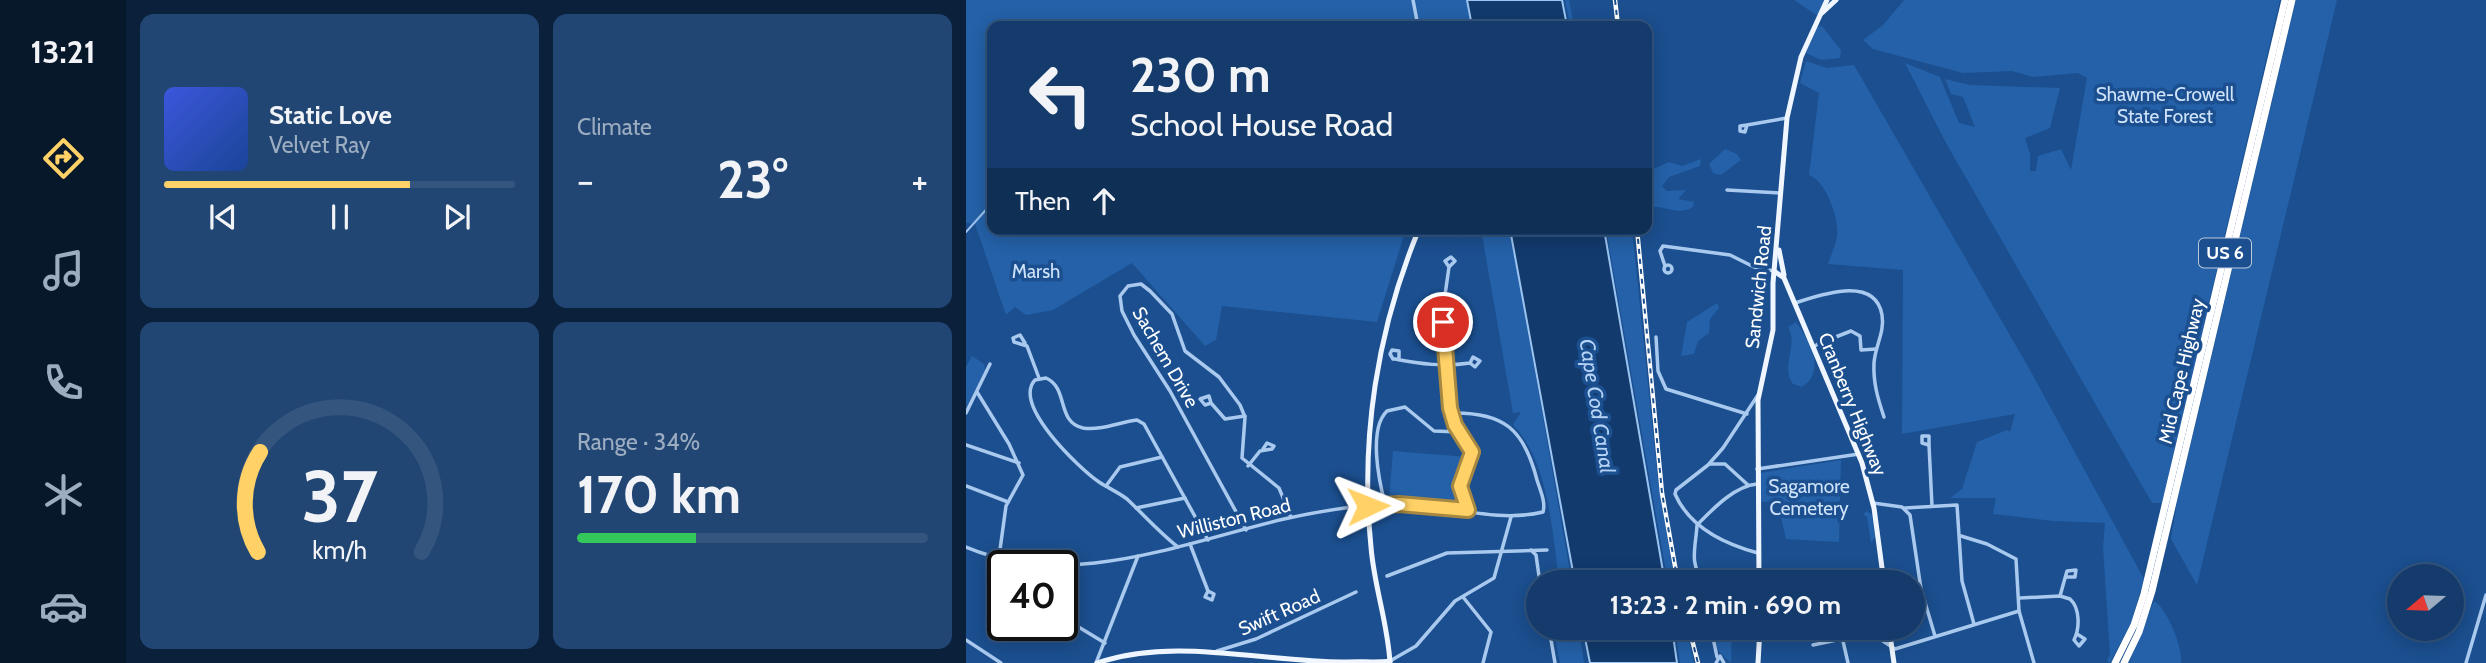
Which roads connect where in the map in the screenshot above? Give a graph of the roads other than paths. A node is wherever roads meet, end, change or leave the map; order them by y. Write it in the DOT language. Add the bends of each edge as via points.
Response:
graph roads {
  1 [pos="1413,0"];
  2 [pos="1827,0"];
  3 [pos="1836,0"];
  4 [pos="2285,0"];
  5 [pos="2292,0"];
  6 [pos="1820,16"];
  7 [pos="1417,21"];
  8 [pos="1787,118"];
  9 [pos="1747,125"];
  10 [pos="1727,190"];
  11 [pos="1782,193"];
  12 [pos="1417,235"];
  13 [pos="1778,243"];
  14 [pos="1665,266"];
  15 [pos="1450,267"];
  16 [pos="1774,271"];
  17 [pos="1786,283"];
  18 [pos="1795,303"];
  19 [pos="1656,337"];
  20 [pos="1025,343"];
  21 [pos="1814,346"];
  22 [pos="1876,349"];
  23 [pos="1399,360"];
  24 [pos="1470,363"];
  25 [pos="990,364"];
  26 [pos="1444,367"];
  27 [pos="1039,378"];
  28 [pos="977,392"];
  29 [pos="1759,393"];
  30 [pos="1211,404"];
  31 [pos="966,413"];
  32 [pos="1451,413"];
  33 [pos="1747,414"];
  34 [pos="1245,416"];
  35 [pos="1884,417"];
  36 [pos="1460,432"];
  37 [pos="966,445"];
  38 [pos="1929,445"];
  39 [pos="1723,448"];
  40 [pos="1263,449"];
  41 [pos="1859,454"];
  42 [pos="1162,457"];
  43 [pos="1019,463"];
  44 [pos="1726,464"];
  45 [pos="1708,465"];
  46 [pos="1248,466"];
  47 [pos="1756,469"];
  48 [pos="1757,484"];
  49 [pos="1748,485"];
  50 [pos="966,486"];
  51 [pos="1107,486"];
  52 [pos="1185,498"];
  53 [pos="1008,502"];
  54 [pos="1873,503"];
  55 [pos="1385,504"];
  56 [pos="1368,506"];
  57 [pos="1933,506"];
  58 [pos="1905,508"];
  59 [pos="1135,509"];
  60 [pos="1468,510"];
  61 [pos="1511,517"];
  62 [pos="1292,518"];
  63 [pos="1697,525"];
  64 [pos="1246,530"];
  65 [pos="1961,536"];
  66 [pos="1208,540"];
  67 [pos="1170,541"];
  68 [pos="1190,544"];
  69 [pos="966,547"];
  70 [pos="1178,547"];
  71 [pos="1169,549"];
  72 [pos="1000,550"];
  73 [pos="1503,550"];
  74 [pos="1529,550"];
  75 [pos="1547,550"];
  76 [pos="987,553"];
  77 [pos="1758,553"];
  78 [pos="1138,556"];
  79 [pos="1078,566"];
  80 [pos="1538,570"];
  81 [pos="1696,570"];
  82 [pos="1759,570"];
  83 [pos="1882,570"];
  84 [pos="1387,576"];
  85 [pos="2067,577"];
  86 [pos="1208,591"];
  87 [pos="1356,592"];
  88 [pos="2486,595"];
  89 [pos="1463,596"];
  90 [pos="2060,596"];
  91 [pos="2019,598"];
  92 [pos="2019,611"];
  93 [pos="1975,624"];
  94 [pos="1078,627"];
  95 [pos="2077,634"];
  96 [pos="1936,636"];
  97 [pos="966,640"];
  98 [pos="1551,640"];
  99 [pos="1714,640"];
  100 [pos="1759,640"];
  101 [pos="1834,640"];
  102 [pos="1842,640"];
  103 [pos="1881,640"];
  104 [pos="1891,640"];
  105 [pos="1105,643"];
  106 [pos="1813,645"];
  107 [pos="1892,649"];
  108 [pos="1211,653"];
  109 [pos="1404,655"];
  110 [pos="1717,657"];
  111 [pos="1281,661"];
  112 [pos="1390,662"];
  113 [pos="1001,663"];
  114 [pos="1096,663"];
  115 [pos="1407,663"];
  116 [pos="1483,663"];
  117 [pos="1555,663"];
  118 [pos="1716,663"];
  119 [pos="1724,663"];
  120 [pos="1758,663"];
  121 [pos="1848,663"];
  122 [pos="1894,663"];
  123 [pos="2034,663"];
  124 [pos="2115,663"];
  125 [pos="2124,663"];
  126 [pos="2466,663"];
  1 -- 7 [label="street"];
  2 -- 6 [label="main road, Sandwich Road"];
  3 -- 6 [label="main road"];
  4 -- 124 [label="highway, Mid Cape Highway / US 6" via="2147,584"];
  5 -- 125 [label="highway, Mid Cape Highway / US 6" via="2152,591"];
  6 -- 8 [label="main road, Sandwich Road" via="1797,70"];
  8 -- 9 [label="street"];
  8 -- 11 [label="main road, Sandwich Road"];
  10 -- 11 [label="street"];
  11 -- 13 [label="main road, Sandwich Road"];
  12 -- 56 [label="main road" via="1378,363"];
  13 -- 16 [label="main road, Sandwich Road"];
  13 -- 17 [label="main road, Cranberry Highway"];
  14 -- 16 [label="street" via="1660,251 1666,246 1730,255 1755,268"];
  15 -- 26 [label="street" via="1444,308"];
  16 -- 17 [label="main road, Cranberry Highway"];
  16 -- 29 [label="main road, Sandwich Road" via="1773,330"];
  17 -- 18 [label="main road, Cranberry Highway"];
  18 -- 21 [label="main road, Cranberry Highway"];
  18 -- 22 [label="street" via="1833,291 1862,293 1876,303 1882,315"];
  19 -- 33 [label="street" via="1658,371 1666,389"];
  20 -- 27 [label="street"];
  21 -- 22 [label="street" via="1826,337 1851,331 1860,336 1861,350"];
  21 -- 41 [label="main road, Cranberry Highway"];
  22 -- 35 [label="street" via="1875,386"];
  23 -- 26 [label="street"];
  24 -- 26 [label="street"];
  25 -- 28 [label="street"];
  26 -- 32 [label="street"];
  27 -- 42 [label="street" via="1056,384 1073,424 1095,428 1138,420"];
  27 -- 51 [label="street" via="1031,384 1029,395 1040,421 1085,471"];
  28 -- 31 [label="street"];
  28 -- 43 [label="street"];
  29 -- 33 [label="street"];
  29 -- 47 [label="main road, Sandwich Road"];
  30 -- 34 [label="street" via="1225,419"];
  32 -- 36 [label="street"];
  32 -- 61 [label="street, Williston Road" via="1488,415 1520,437 1534,467 1544,511"];
  33 -- 39 [label="street"];
  34 -- 46 [label="street" via="1240,451"];
  34 -- 64 [label="street, Sachem Drive" via="1222,379 1185,351 1171,314 1150,291 1137,284 1122,290 1121,307 1134,335"];
  36 -- 55 [label="street" via="1434,430 1405,407 1387,411 1379,423 1377,472"];
  36 -- 60 [label="street" via="1472,452 1460,486"];
  37 -- 43 [label="street"];
  38 -- 57 [label="street"];
  39 -- 44 [label="street"];
  39 -- 45 [label="street"];
  40 -- 46 [label="street"];
  41 -- 47 [label="street"];
  41 -- 54 [label="main road, Cranberry Highway"];
  42 -- 51 [label="street" via="1120,467"];
  42 -- 52 [label="street"];
  43 -- 53 [label="street" via="1022,480"];
  44 -- 45 [label="street"];
  44 -- 49 [label="street"];
  45 -- 63 [label="street" via="1675,492"];
  46 -- 62 [label="street" via="1279,488"];
  47 -- 48 [label="main road, Sandwich Road"];
  48 -- 49 [label="street"];
  48 -- 77 [label="main road, Sandwich Road"];
  49 -- 63 [label="street" via="1713,508"];
  50 -- 53 [label="street"];
  51 -- 59 [label="street"];
  52 -- 59 [label="street"];
  52 -- 66 [label="street"];
  53 -- 72 [label="street"];
  54 -- 58 [label="street"];
  54 -- 83 [label="main road, Cranberry Highway"];
  55 -- 56 [label="street, Williston Road"];
  55 -- 60 [label="street, Williston Road"];
  56 -- 62 [label="street, Williston Road"];
  56 -- 112 [label="main road" via="1372,564"];
  57 -- 58 [label="street"];
  57 -- 65 [label="street" via="1957,505"];
  58 -- 96 [label="street" via="1912,523 1921,589"];
  59 -- 67 [label="street"];
  60 -- 61 [label="street, Williston Road"];
  61 -- 73 [label="street"];
  62 -- 64 [label="street, Williston Road"];
  63 -- 77 [label="street"];
  63 -- 81 [label="street"];
  64 -- 66 [label="street, Williston Road"];
  65 -- 91 [label="street" via="2016,559"];
  65 -- 93 [label="street" via="1962,581"];
  66 -- 68 [label="street, Williston Road"];
  67 -- 70 [label="street"];
  67 -- 71 [label="street"];
  68 -- 70 [label="street, Williston Road"];
  68 -- 86 [label="street"];
  69 -- 76 [label="street, Williston Road"];
  70 -- 71 [label="street, Williston Road"];
  71 -- 78 [label="street, Williston Road"];
  73 -- 74 [label="street"];
  73 -- 84 [label="street" via="1442,554"];
  73 -- 89 [label="street" via="1491,581"];
  74 -- 75 [label="street"];
  74 -- 80 [label="street" via="1536,555"];
  77 -- 82 [label="main road, Sandwich Road"];
  78 -- 79 [label="street, Williston Road"];
  78 -- 105 [label="street"];
  85 -- 90 [label="street"];
  87 -- 108 [label="street, Swift Road" via="1249,642"];
  88 -- 126 [label="street"];
  89 -- 109 [label="street" via="1447,607"];
  89 -- 116 [label="street" via="1491,632"];
  90 -- 91 [label="street"];
  90 -- 95 [label="street" via="2076,606"];
  91 -- 92 [label="street"];
  92 -- 93 [label="street"];
  92 -- 123 [label="street"];
  93 -- 96 [label="street"];
  94 -- 105 [label="street"];
  96 -- 107 [label="street"];
  97 -- 113 [label="street"];
  98 -- 117 [label="street"];
  99 -- 110 [label="street"];
  100 -- 120 [label="main road"];
  101 -- 106 [label="street"];
  102 -- 121 [label="street"];
  103 -- 107 [label="street"];
  104 -- 107 [label="main road"];
  105 -- 114 [label="street"];
  107 -- 122 [label="main road"];
  108 -- 111 [label="main road"];
  108 -- 114 [label="main road" via="1133,654"];
  109 -- 112 [label="street"];
  109 -- 115 [label="street"];
  110 -- 118 [label="street"];
  110 -- 119 [label="street" via="1723,657"];
  111 -- 112 [label="main road"];
}
